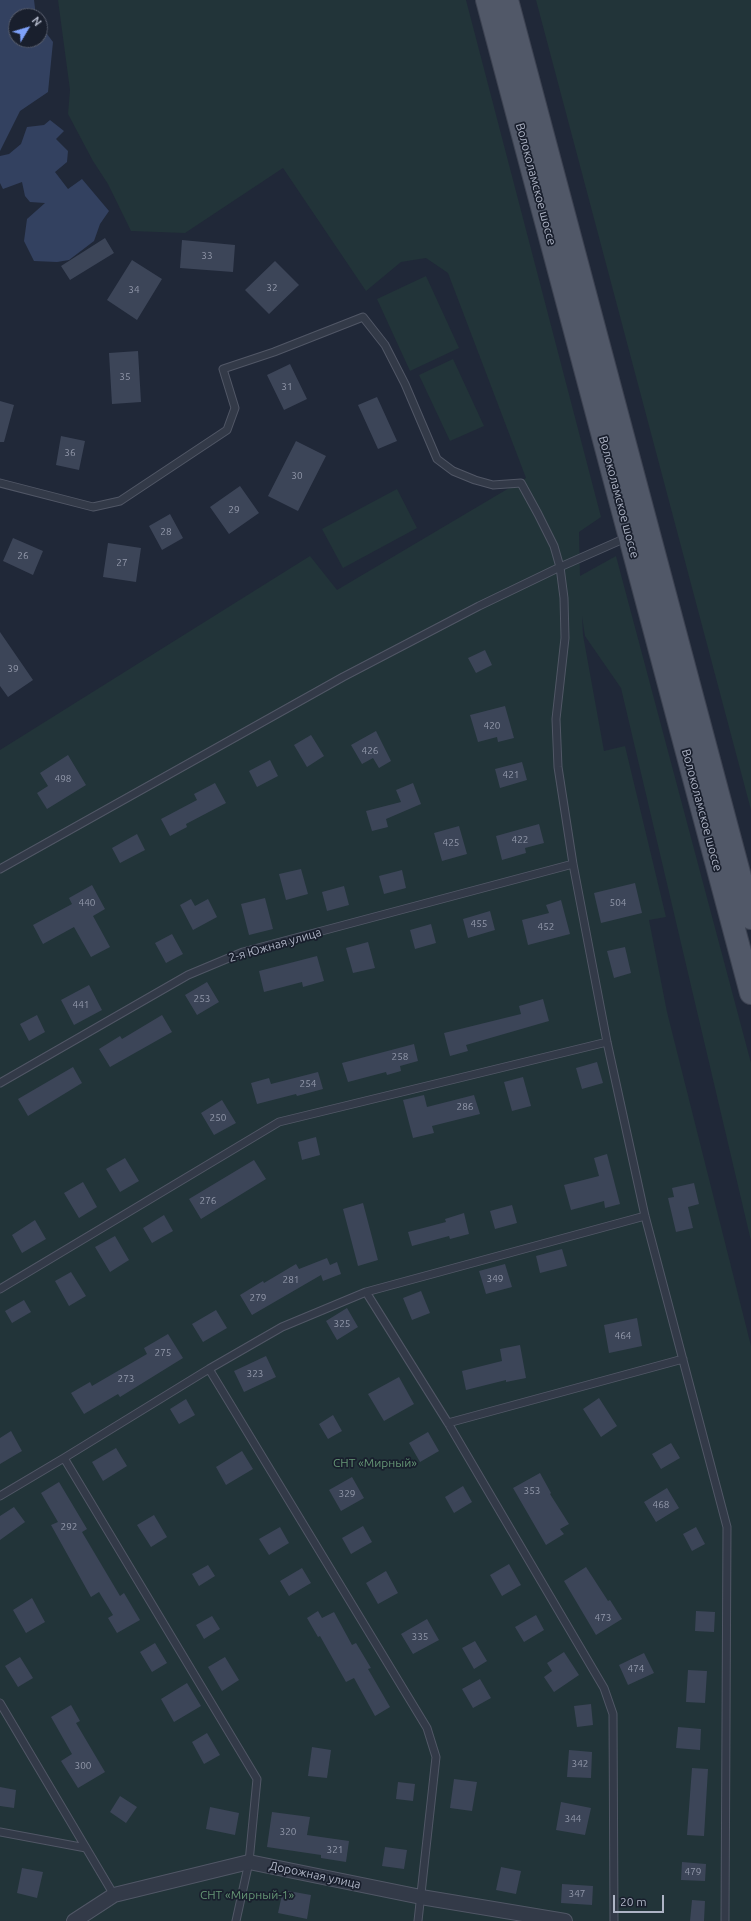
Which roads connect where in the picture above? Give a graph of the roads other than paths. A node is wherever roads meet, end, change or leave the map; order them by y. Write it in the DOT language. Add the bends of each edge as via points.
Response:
graph roads {
  1 [pos="487,0"];
  2 [pos="507,0"];
  3 [pos="0,483"];
  4 [pos="639,534"];
  5 [pos="560,567"];
  6 [pos="573,864"];
  7 [pos="0,869"];
  8 [pos="751,918"];
  9 [pos="751,993"];
  10 [pos="607,1042"];
  11 [pos="0,1083"];
  12 [pos="645,1216"];
  13 [pos="0,1289"];
  14 [pos="366,1292"];
  15 [pos="683,1359"];
  16 [pos="209,1369"];
  17 [pos="448,1423"];
  18 [pos="64,1458"];
  19 [pos="0,1496"];
  20 [pos="0,1703"];
  21 [pos="0,1832"];
  22 [pos="86,1848"];
  23 [pos="249,1862"];
  24 [pos="114,1895"];
  25 [pos="421,1897"];
  26 [pos="74,1921"];
  27 [pos="236,1921"];
  28 [pos="418,1921"];
  29 [pos="564,1921"];
  30 [pos="614,1921"];
  31 [pos="725,1921"];
  1 -- 4 [label="main road, Волоколамское шоссе"];
  2 -- 4 [label="main road, Волоколамское шоссе"];
  3 -- 5 [label="lane" via="93,507 120,501 228,430 235,408 223,369 363,317 385,345 405,384 437,459 453,471 475,480 494,485 521,483 554,546"];
  4 -- 5 [label="lane"];
  4 -- 8 [label="main road, Волоколамское шоссе"];
  4 -- 9 [label="main road, Волоколамское шоссе"];
  5 -- 6 [label="lane" via="564,598 564,638 556,720 558,767"];
  5 -- 7 [label="lane" via="478,606 343,678"];
  6 -- 10 [label="lane"];
  6 -- 11 [label="lane, 2-я Южная улица" via="243,952 188,975"];
  10 -- 12 [label="lane"];
  10 -- 13 [label="lane" via="279,1122"];
  12 -- 14 [label="lane"];
  12 -- 15 [label="lane"];
  14 -- 16 [label="lane" via="282,1327"];
  14 -- 17 [label="lane"];
  15 -- 17 [label="lane"];
  15 -- 31 [label="lane" via="727,1527"];
  16 -- 18 [label="lane"];
  16 -- 25 [label="lane" via="427,1728 436,1757"];
  17 -- 30 [label="lane" via="604,1688 613,1714"];
  18 -- 19 [label="lane"];
  18 -- 23 [label="lane" via="257,1779"];
  20 -- 22 [label="lane"];
  21 -- 22 [label="lane"];
  22 -- 24 [label="lane"];
  23 -- 24 [label="street, Дорожная улица"];
  23 -- 25 [label="street, Дорожная улица"];
  23 -- 27 [label="lane"];
  24 -- 26 [label="street, Дорожная улица"];
  25 -- 28 [label="lane"];
  25 -- 29 [label="street, Дорожная улица"];
}
